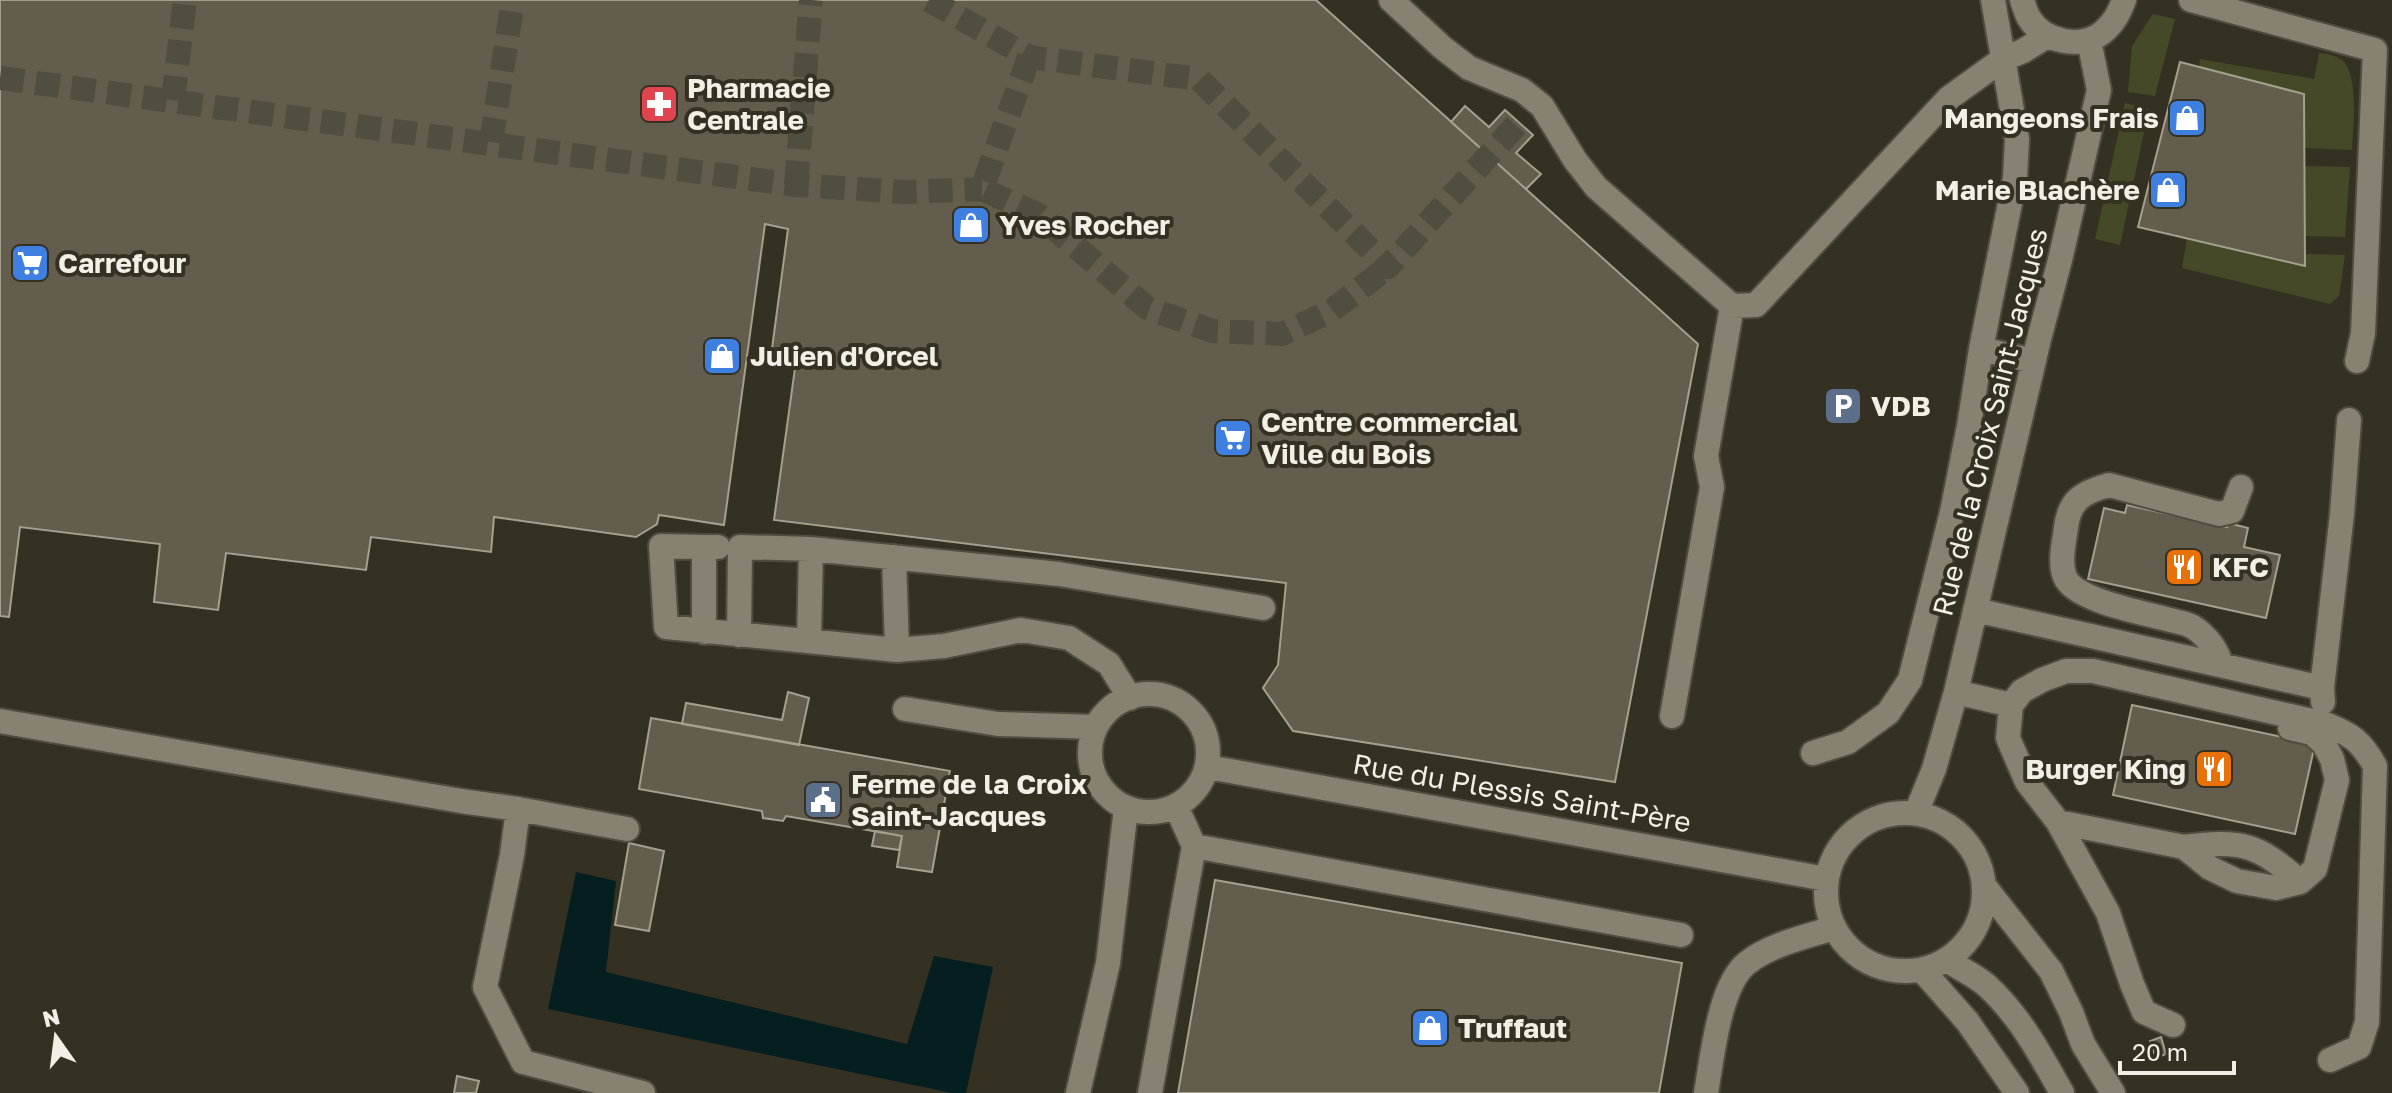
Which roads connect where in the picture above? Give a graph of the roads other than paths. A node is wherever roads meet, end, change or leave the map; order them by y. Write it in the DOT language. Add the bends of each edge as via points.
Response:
graph roads {
  1 [pos="1391,0"];
  2 [pos="1993,0"];
  3 [pos="2022,0"];
  4 [pos="2124,0"];
  5 [pos="2191,0"];
  6 [pos="2047,36"];
  7 [pos="2089,40"];
  8 [pos="2003,59"];
  9 [pos="1744,306"];
  10 [pos="1981,349"];
  11 [pos="2034,361"];
  12 [pos="2357,361"];
  13 [pos="2349,420"];
  14 [pos="2241,487"];
  15 [pos="704,547"];
  16 [pos="740,547"];
  17 [pos="811,549"];
  18 [pos="894,557"];
  19 [pos="1263,608"];
  20 [pos="1975,610"];
  21 [pos="704,632"];
  22 [pos="739,635"];
  23 [pos="809,641"];
  24 [pos="897,650"];
  25 [pos="2221,665"];
  26 [pos="2129,679"];
  27 [pos="2322,688"];
  28 [pos="1956,692"];
  29 [pos="1130,698"];
  30 [pos="2011,705"];
  31 [pos="905,709"];
  32 [pos="1672,716"];
  33 [pos="0,721"];
  34 [pos="2325,724"];
  35 [pos="1096,727"];
  36 [pos="1813,753"];
  37 [pos="1208,767"];
  38 [pos="1176,806"];
  39 [pos="1126,808"];
  40 [pos="518,809"];
  41 [pos="1916,813"];
  42 [pos="2058,822"];
  43 [pos="627,829"];
  44 [pos="1194,846"];
  45 [pos="2184,847"];
  46 [pos="1826,879"];
  47 [pos="2300,882"];
  48 [pos="1985,887"];
  49 [pos="1834,928"];
  50 [pos="1681,935"];
  51 [pos="1947,960"];
  52 [pos="1922,970"];
  53 [pos="2173,1025"];
  54 [pos="2330,1060"];
  55 [pos="643,1093"];
  56 [pos="1078,1093"];
  57 [pos="1150,1093"];
  58 [pos="1706,1093"];
  59 [pos="2017,1093"];
  60 [pos="2062,1093"];
  61 [pos="2113,1093"];
  1 -- 9 [label="street" via="1469,68 1522,90 1542,106 1596,187"];
  2 -- 8 [label="street"];
  3 -- 6 [label="street" via="2029,19"];
  4 -- 7 [label="street" via="2116,20"];
  5 -- 12 [label="street" via="2375,50 2363,333"];
  6 -- 7 [label="street"];
  6 -- 8 [label="street"];
  7 -- 11 [label="street, Rue de la Croix Saint-Jacques" via="2099,90"];
  8 -- 9 [label="street" via="1949,98 1828,231"];
  8 -- 10 [label="street" via="2017,139 2015,178"];
  9 -- 32 [label="street" via="1706,456 1712,487"];
  10 -- 11 [label="street"];
  10 -- 36 [label="street" via="1952,512 1910,680 1888,713 1848,742"];
  11 -- 20 [label="street, Rue de la Croix Saint-Jacques"];
  13 -- 27 [label="street"];
  14 -- 25 [label="street" via="2232,511 2219,514 2109,485 2092,489 2067,514 2065,579 2096,599 2193,626 2218,651"];
  15 -- 16 [label="street"];
  15 -- 21 [label="street"];
  15 -- 21 [label="street" via="661,546 666,627"];
  16 -- 17 [label="street"];
  16 -- 22 [label="street"];
  17 -- 18 [label="street"];
  17 -- 23 [label="street"];
  18 -- 19 [label="street" via="1059,574"];
  18 -- 24 [label="street"];
  20 -- 25 [label="street"];
  20 -- 28 [label="street, Rue de la Croix Saint-Jacques"];
  21 -- 22 [label="street"];
  22 -- 23 [label="street"];
  23 -- 24 [label="street"];
  24 -- 29 [label="street" via="1021,630 1069,638 1109,664"];
  25 -- 27 [label="street"];
  26 -- 30 [label="street" via="2066,671 2022,691"];
  26 -- 34 [label="street"];
  26 -- 47 [label="street" via="2165,702 2312,733 2324,744 2337,780 2315,869"];
  27 -- 34 [label="street"];
  28 -- 30 [label="street"];
  28 -- 41 [label="street, Rue de la Croix Saint-Jacques"];
  29 -- 35 [label="street" via="1107,712"];
  29 -- 37 [label="street" via="1160,695 1193,713 1209,747"];
  30 -- 42 [label="street" via="2008,738 2027,782"];
  31 -- 35 [label="street" via="998,724"];
  33 -- 40 [label="street"];
  34 -- 54 [label="street" via="2364,746 2375,766 2367,1022 2359,1047"];
  35 -- 39 [label="street" via="1091,765 1098,783"];
  37 -- 38 [label="street" via="1191,796"];
  37 -- 46 [label="street, Rue du Plessis Saint-Père"];
  38 -- 39 [label="street" via="1143,813"];
  38 -- 44 [label="street"];
  39 -- 56 [label="street" via="1108,963"];
  40 -- 43 [label="street"];
  40 -- 55 [label="street" via="485,987 523,1062"];
  41 -- 46 [label="street" via="1876,818 1858,828 1843,842"];
  41 -- 48 [label="street" via="1937,819 1971,846"];
  42 -- 45 [label="street"];
  42 -- 53 [label="street" via="2108,913 2144,1012"];
  44 -- 50 [label="street"];
  44 -- 57 [label="street"];
  45 -- 47 [label="street" via="2237,881 2276,888"];
  45 -- 47 [label="street" via="2245,845 2264,852"];
  46 -- 49 [label="street"];
  48 -- 51 [label="street" via="1976,929"];
  48 -- 61 [label="street" via="2051,971 2083,1044"];
  49 -- 52 [label="street" via="1843,943 1871,964"];
  49 -- 58 [label="street" via="1786,943 1746,964 1730,986"];
  51 -- 52 [label="street"];
  51 -- 60 [label="street" via="2005,1005"];
  52 -- 59 [label="street" via="1967,1021"];
}
